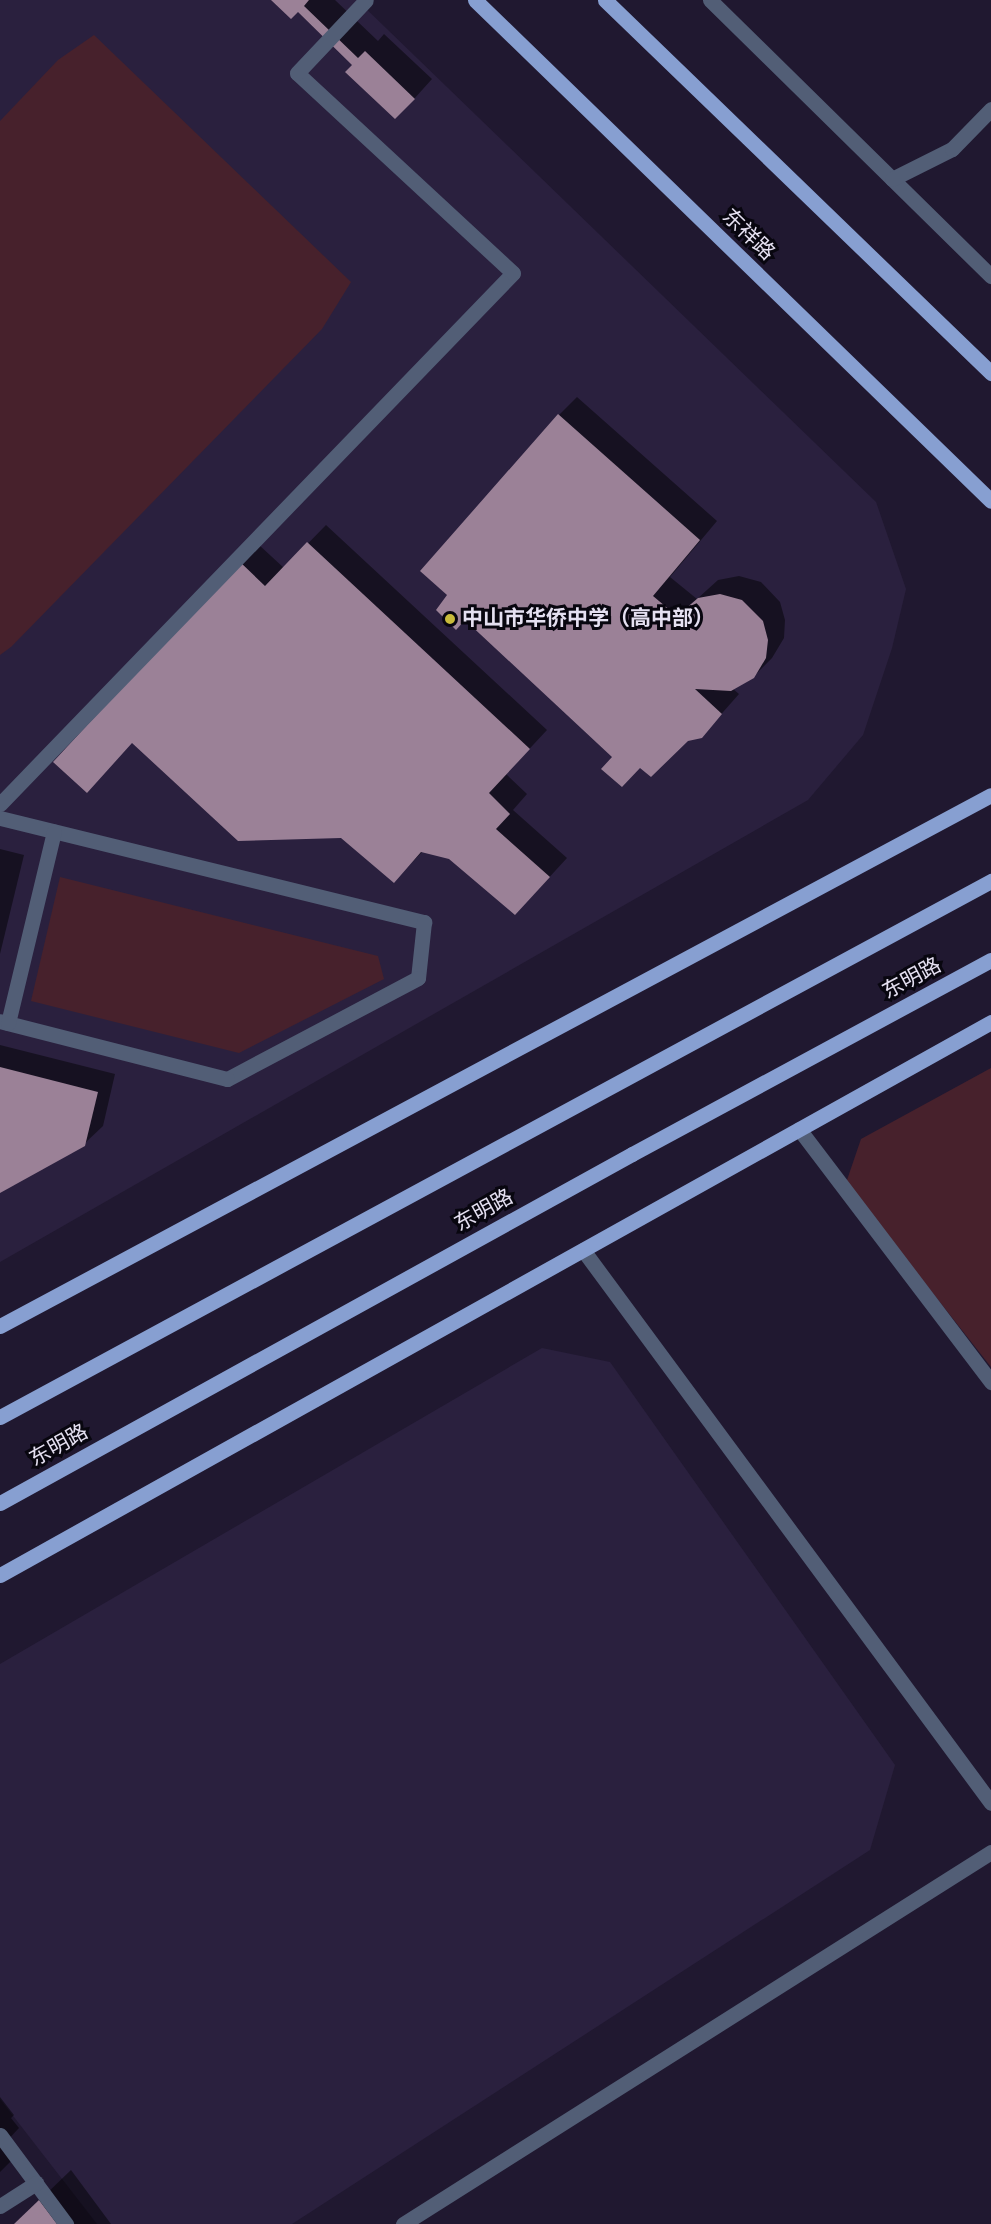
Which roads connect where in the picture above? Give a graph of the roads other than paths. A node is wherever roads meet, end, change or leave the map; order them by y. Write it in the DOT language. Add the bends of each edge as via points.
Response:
graph roads {
  1 [pos="366,0"];
  2 [pos="475,0"];
  3 [pos="605,0"];
  4 [pos="710,0"];
  5 [pos="991,109"];
  6 [pos="892,179"];
  7 [pos="991,276"];
  8 [pos="991,373"];
  9 [pos="991,501"];
  10 [pos="991,795"];
  11 [pos="0,804"];
  12 [pos="0,818"];
  13 [pos="54,831"];
  14 [pos="991,881"];
  15 [pos="991,960"];
  16 [pos="4,1022"];
  17 [pos="991,1022"];
  18 [pos="799,1129"];
  19 [pos="584,1250"];
  20 [pos="0,1326"];
  21 [pos="991,1382"];
  22 [pos="0,1417"];
  23 [pos="0,1503"];
  24 [pos="0,1575"];
  25 [pos="991,1803"];
  26 [pos="991,1852"];
  27 [pos="0,2135"];
  28 [pos="36,2183"];
  29 [pos="0,2206"];
  30 [pos="66,2224"];
  31 [pos="403,2224"];
  1 -- 11 [label="street" via="297,73 513,273"];
  2 -- 9 [label="main road, 东祥路"];
  3 -- 8 [label="main road"];
  4 -- 6 [label="street"];
  5 -- 6 [label="street" via="952,150"];
  6 -- 7 [label="street"];
  10 -- 20 [label="main road"];
  12 -- 13 [label="street"];
  13 -- 16 [label="street"];
  13 -- 16 [label="street" via="424,922 418,978 227,1079"];
  14 -- 22 [label="main road"];
  15 -- 23 [label="main road, 东明路"];
  17 -- 18 [label="main road"];
  18 -- 19 [label="main road"];
  18 -- 21 [label="street"];
  19 -- 24 [label="main road"];
  19 -- 25 [label="street"];
  26 -- 31 [label="street"];
  27 -- 28 [label="street"];
  28 -- 29 [label="street"];
  28 -- 30 [label="street"];
}
